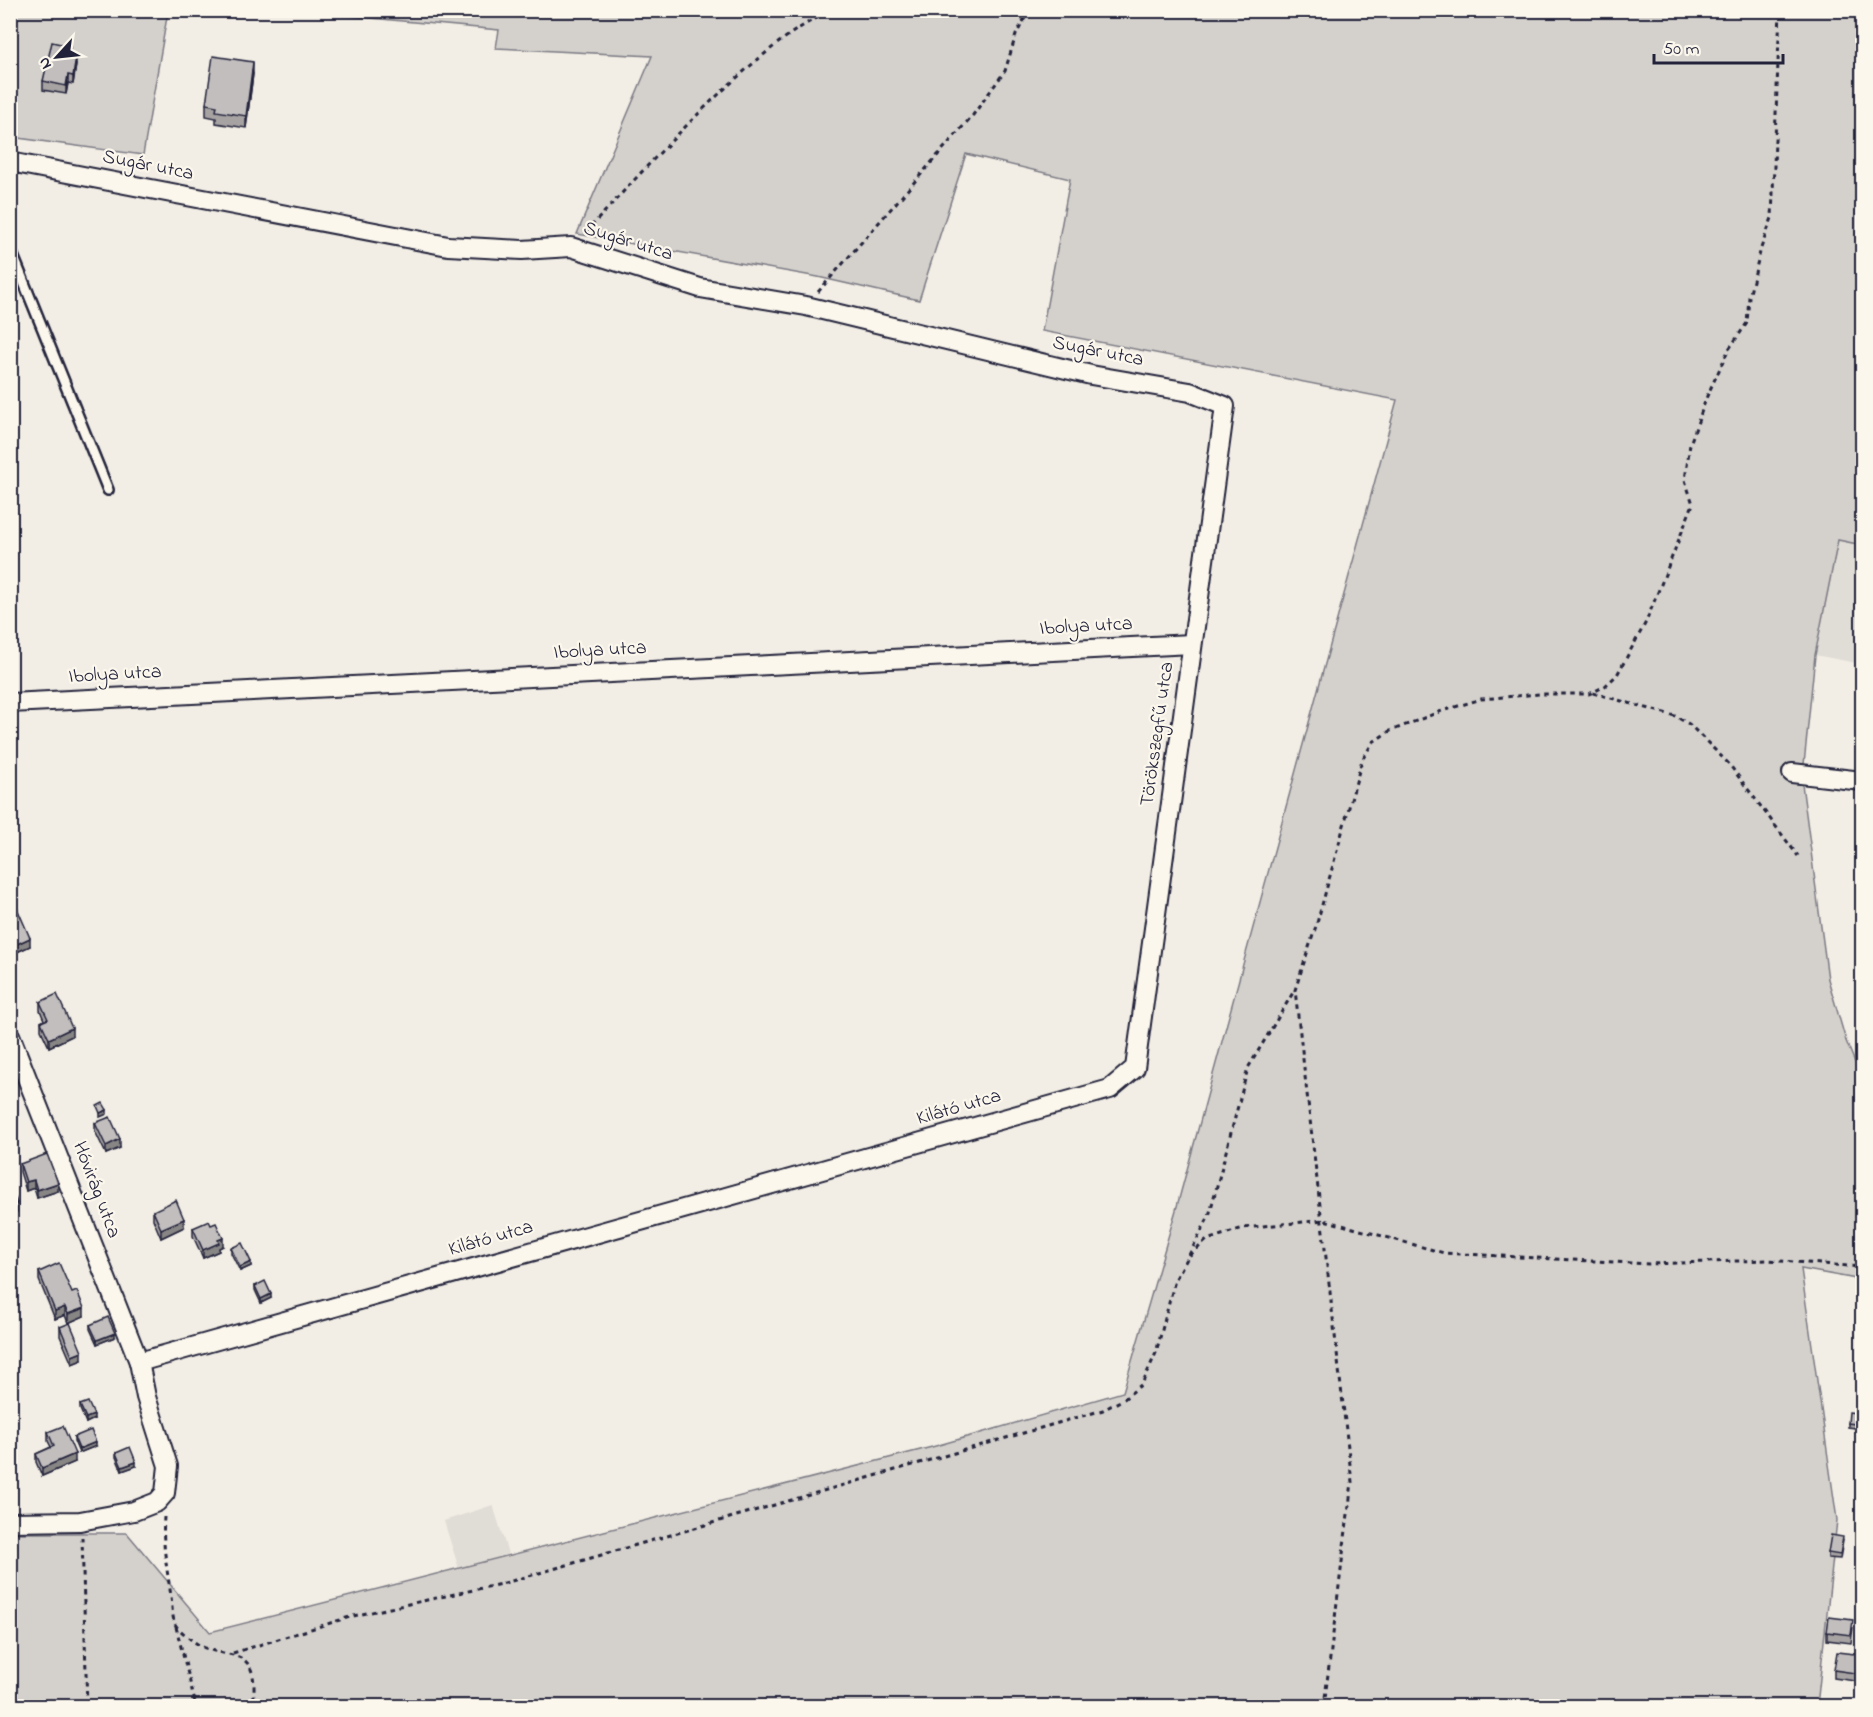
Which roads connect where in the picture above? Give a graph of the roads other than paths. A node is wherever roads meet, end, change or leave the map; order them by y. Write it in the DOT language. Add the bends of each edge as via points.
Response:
graph roads {
  1 [pos="10,162"];
  2 [pos="10,248"];
  3 [pos="1225,406"];
  4 [pos="108,490"];
  5 [pos="1192,644"];
  6 [pos="10,703"];
  7 [pos="1792,773"];
  8 [pos="1863,781"];
  9 [pos="10,1035"];
  10 [pos="1135,1068"];
  11 [pos="139,1362"];
  12 [pos="11,1520"];
  1 -- 3 [label="street, Sugár utca" via="448,246 522,250 571,247 700,288 806,306 1091,375 1190,392"];
  2 -- 4 [label="lane"];
  3 -- 5 [label="street, Törökszegfű utca"];
  5 -- 6 [label="street, Ibolya utca"];
  5 -- 10 [label="street, Törökszegfű utca"];
  7 -- 8 [label="street"];
  9 -- 11 [label="street, Hóvirág utca"];
  10 -- 11 [label="street, Kilátó utca" via="1110,1089"];
  11 -- 12 [label="street" via="168,1466 165,1493 157,1502 134,1511 80,1521"];
}
